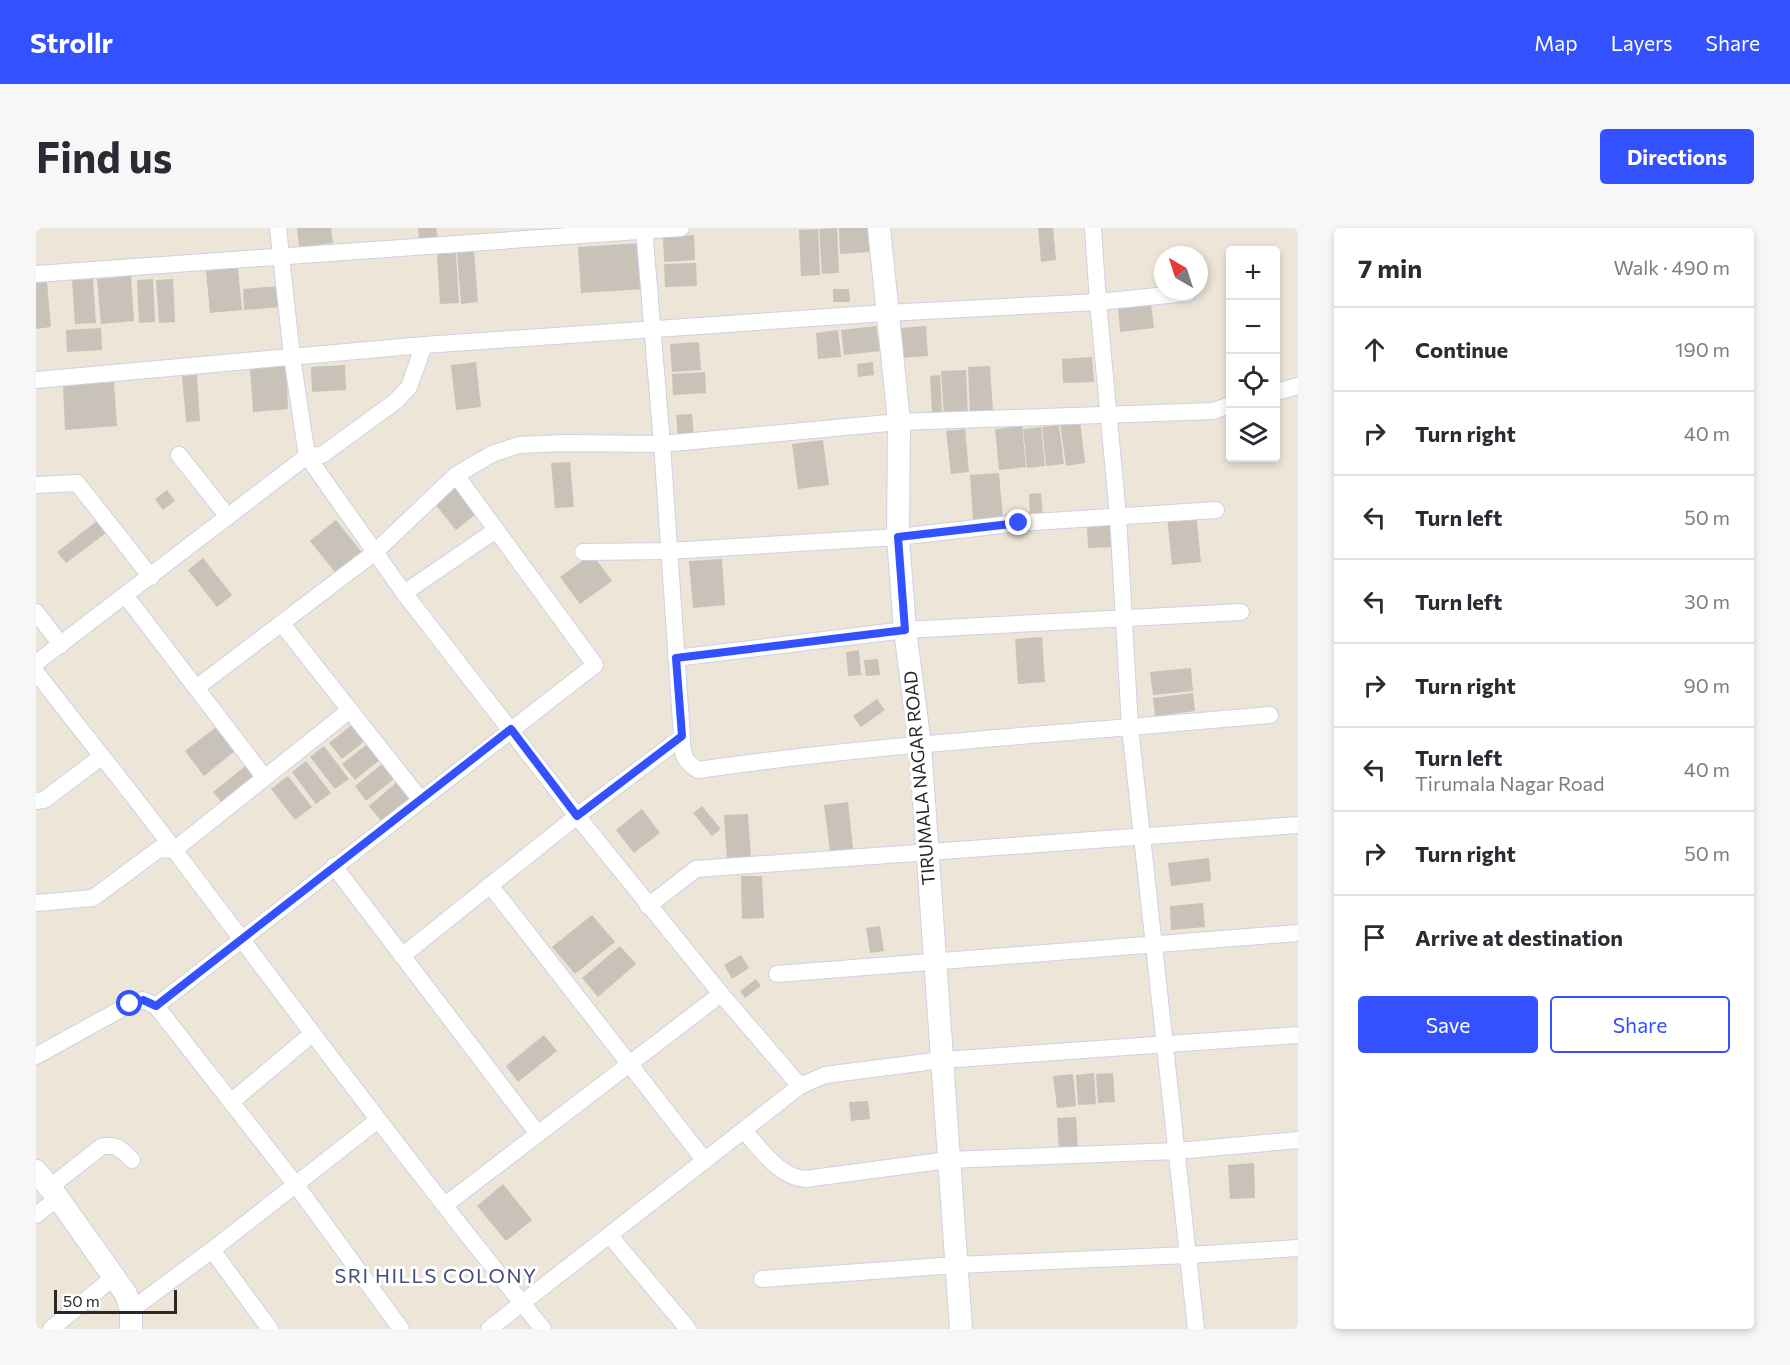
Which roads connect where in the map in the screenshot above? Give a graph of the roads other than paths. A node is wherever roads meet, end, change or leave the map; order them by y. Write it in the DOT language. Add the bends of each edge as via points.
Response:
graph roads {
  1 [pos="278,228"];
  2 [pos="681,228"];
  3 [pos="879,228"];
  4 [pos="1093,228"];
  5 [pos="644,230"];
  6 [pos="282,255"];
  7 [pos="36,274"];
  8 [pos="1154,296"];
  9 [pos="1098,302"];
  10 [pos="886,313"];
  11 [pos="652,329"];
  12 [pos="424,345"];
  13 [pos="292,357"];
  14 [pos="36,380"];
  15 [pos="1298,386"];
  16 [pos="1280,391"];
  17 [pos="1226,406"];
  18 [pos="1108,415"];
  19 [pos="899,422"];
  20 [pos="662,444"];
  21 [pos="179,455"];
  22 [pos="307,456"];
  23 [pos="456,475"];
  24 [pos="36,485"];
  25 [pos="1216,510"];
  26 [pos="1118,516"];
  27 [pos="228,517"];
  28 [pos="496,530"];
  29 [pos="898,537"];
  30 [pos="668,551"];
  31 [pos="583,552"];
  32 [pos="374,553"];
  33 [pos="151,577"];
  34 [pos="404,593"];
  35 [pos="125,595"];
  36 [pos="36,612"];
  37 [pos="1241,612"];
  38 [pos="1124,618"];
  39 [pos="282,624"];
  40 [pos="905,630"];
  41 [pos="61,645"];
  42 [pos="676,658"];
  43 [pos="36,663"];
  44 [pos="36,672"];
  45 [pos="196,688"];
  46 [pos="350,710"];
  47 [pos="1270,715"];
  48 [pos="1130,727"];
  49 [pos="511,729"];
  50 [pos="682,736"];
  51 [pos="920,745"];
  52 [pos="101,757"];
  53 [pos="265,778"];
  54 [pos="420,799"];
  55 [pos="36,801"];
  56 [pos="577,816"];
  57 [pos="1298,825"];
  58 [pos="1142,835"];
  59 [pos="174,850"];
  60 [pos="926,852"];
  61 [pos="334,866"];
  62 [pos="490,885"];
  63 [pos="36,903"];
  64 [pos="648,906"];
  65 [pos="1298,933"];
  66 [pos="240,940"];
  67 [pos="1154,944"];
  68 [pos="402,956"];
  69 [pos="936,961"];
  70 [pos="777,974"];
  71 [pos="721,994"];
  72 [pos="156,1006"];
  73 [pos="312,1034"];
  74 [pos="1298,1035"];
  75 [pos="1166,1046"];
  76 [pos="36,1056"];
  77 [pos="942,1060"];
  78 [pos="630,1063"];
  79 [pos="800,1086"];
  80 [pos="231,1102"];
  81 [pos="378,1120"];
  82 [pos="744,1131"];
  83 [pos="538,1134"];
  84 [pos="1298,1140"];
  85 [pos="1177,1151"];
  86 [pos="132,1160"];
  87 [pos="948,1160"];
  88 [pos="705,1161"];
  89 [pos="296,1185"];
  90 [pos="48,1186"];
  91 [pos="445,1205"];
  92 [pos="36,1215"];
  93 [pos="610,1236"];
  94 [pos="1298,1248"];
  95 [pos="212,1250"];
  96 [pos="1189,1255"];
  97 [pos="956,1265"];
  98 [pos="115,1276"];
  99 [pos="762,1279"];
  100 [pos="523,1304"];
  101 [pos="131,1320"];
  102 [pos="51,1329"];
  103 [pos="270,1329"];
  104 [pos="401,1329"];
  105 [pos="489,1329"];
  106 [pos="543,1329"];
  107 [pos="688,1329"];
  108 [pos="961,1329"];
  109 [pos="1196,1329"];
  1 -- 6 [label="street"];
  2 -- 5 [label="street"];
  3 -- 10 [label="street, TIRUMALA NAGAR ROAD"];
  4 -- 9 [label="street"];
  5 -- 6 [label="street"];
  5 -- 11 [label="street"];
  6 -- 7 [label="street"];
  6 -- 13 [label="street"];
  8 -- 9 [label="street"];
  9 -- 10 [label="street"];
  9 -- 18 [label="street"];
  10 -- 11 [label="street"];
  10 -- 19 [label="street, TIRUMALA NAGAR ROAD"];
  11 -- 12 [label="street"];
  11 -- 20 [label="street"];
  12 -- 13 [label="street"];
  12 -- 22 [label="street" via="409,387 396,401 322,455"];
  13 -- 14 [label="street"];
  13 -- 22 [label="street"];
  15 -- 16 [label="street"];
  17 -- 18 [label="street" via="1213,411"];
  18 -- 19 [label="street"];
  18 -- 26 [label="street"];
  19 -- 20 [label="street"];
  19 -- 29 [label="street, TIRUMALA NAGAR ROAD"];
  20 -- 23 [label="street" via="519,445 492,454"];
  20 -- 30 [label="street"];
  21 -- 27 [label="street"];
  22 -- 27 [label="street"];
  22 -- 32 [label="street"];
  23 -- 28 [label="street"];
  23 -- 32 [label="street"];
  24 -- 33 [label="street" via="77,483"];
  25 -- 26 [label="street"];
  26 -- 29 [label="street"];
  26 -- 38 [label="street"];
  27 -- 33 [label="street"];
  28 -- 34 [label="street"];
  28 -- 49 [label="street" via="595,665"];
  29 -- 30 [label="street"];
  29 -- 40 [label="street, TIRUMALA NAGAR ROAD"];
  30 -- 31 [label="street"];
  30 -- 42 [label="street"];
  32 -- 34 [label="street"];
  32 -- 39 [label="street"];
  33 -- 35 [label="street"];
  34 -- 49 [label="street"];
  35 -- 41 [label="street"];
  35 -- 45 [label="street"];
  36 -- 41 [label="street"];
  37 -- 38 [label="street"];
  38 -- 40 [label="street"];
  38 -- 48 [label="street"];
  39 -- 45 [label="street"];
  39 -- 46 [label="street"];
  40 -- 42 [label="street"];
  40 -- 51 [label="street, TIRUMALA NAGAR ROAD"];
  41 -- 43 [label="street"];
  42 -- 50 [label="street"];
  44 -- 52 [label="street"];
  45 -- 53 [label="street"];
  46 -- 53 [label="street"];
  46 -- 54 [label="street"];
  47 -- 48 [label="street"];
  48 -- 51 [label="street"];
  48 -- 58 [label="street"];
  49 -- 54 [label="street"];
  49 -- 56 [label="street"];
  50 -- 51 [label="street" via="682,755 687,764 698,770"];
  50 -- 56 [label="street"];
  51 -- 60 [label="street, TIRUMALA NAGAR ROAD"];
  52 -- 55 [label="street" via="44,800"];
  52 -- 59 [label="street"];
  53 -- 59 [label="street"];
  54 -- 61 [label="street"];
  56 -- 62 [label="street"];
  56 -- 64 [label="street"];
  57 -- 58 [label="street"];
  58 -- 60 [label="street"];
  58 -- 67 [label="street"];
  59 -- 63 [label="street" via="159,849 93,898"];
  59 -- 66 [label="street"];
  60 -- 64 [label="street" via="696,869"];
  60 -- 69 [label="street, TIRUMALA NAGAR ROAD"];
  61 -- 66 [label="street"];
  61 -- 68 [label="street"];
  62 -- 68 [label="street"];
  62 -- 78 [label="street"];
  64 -- 71 [label="street"];
  65 -- 67 [label="street"];
  66 -- 72 [label="street"];
  66 -- 73 [label="street"];
  67 -- 69 [label="street"];
  67 -- 75 [label="street"];
  68 -- 83 [label="street"];
  69 -- 70 [label="street"];
  69 -- 77 [label="street, TIRUMALA NAGAR ROAD"];
  71 -- 78 [label="street"];
  71 -- 79 [label="street"];
  72 -- 76 [label="street" via="143,1000 130,1004"];
  72 -- 80 [label="street"];
  73 -- 80 [label="street"];
  73 -- 81 [label="street"];
  74 -- 75 [label="street"];
  75 -- 77 [label="street"];
  75 -- 85 [label="street"];
  77 -- 79 [label="street" via="825,1075"];
  77 -- 87 [label="street, TIRUMALA NAGAR ROAD"];
  78 -- 83 [label="street"];
  78 -- 88 [label="street"];
  79 -- 82 [label="street"];
  80 -- 89 [label="street"];
  81 -- 89 [label="street"];
  81 -- 91 [label="street"];
  82 -- 87 [label="street" via="783,1172 794,1178"];
  82 -- 88 [label="street"];
  83 -- 91 [label="street"];
  84 -- 85 [label="street"];
  85 -- 87 [label="street"];
  85 -- 96 [label="street"];
  86 -- 90 [label="street" via="119,1147 101,1147"];
  87 -- 97 [label="street, TIRUMALA NAGAR ROAD"];
  88 -- 93 [label="street"];
  89 -- 95 [label="street"];
  89 -- 104 [label="street"];
  90 -- 92 [label="street"];
  90 -- 98 [label="street"];
  91 -- 100 [label="street"];
  93 -- 100 [label="street"];
  93 -- 107 [label="street"];
  94 -- 96 [label="street"];
  95 -- 101 [label="street"];
  95 -- 103 [label="street"];
  96 -- 97 [label="street"];
  96 -- 109 [label="street"];
  97 -- 99 [label="street"];
  97 -- 108 [label="street, TIRUMALA NAGAR ROAD"];
  98 -- 101 [label="street" via="126,1294"];
  98 -- 102 [label="street"];
  100 -- 105 [label="street"];
  100 -- 106 [label="street"];
}
